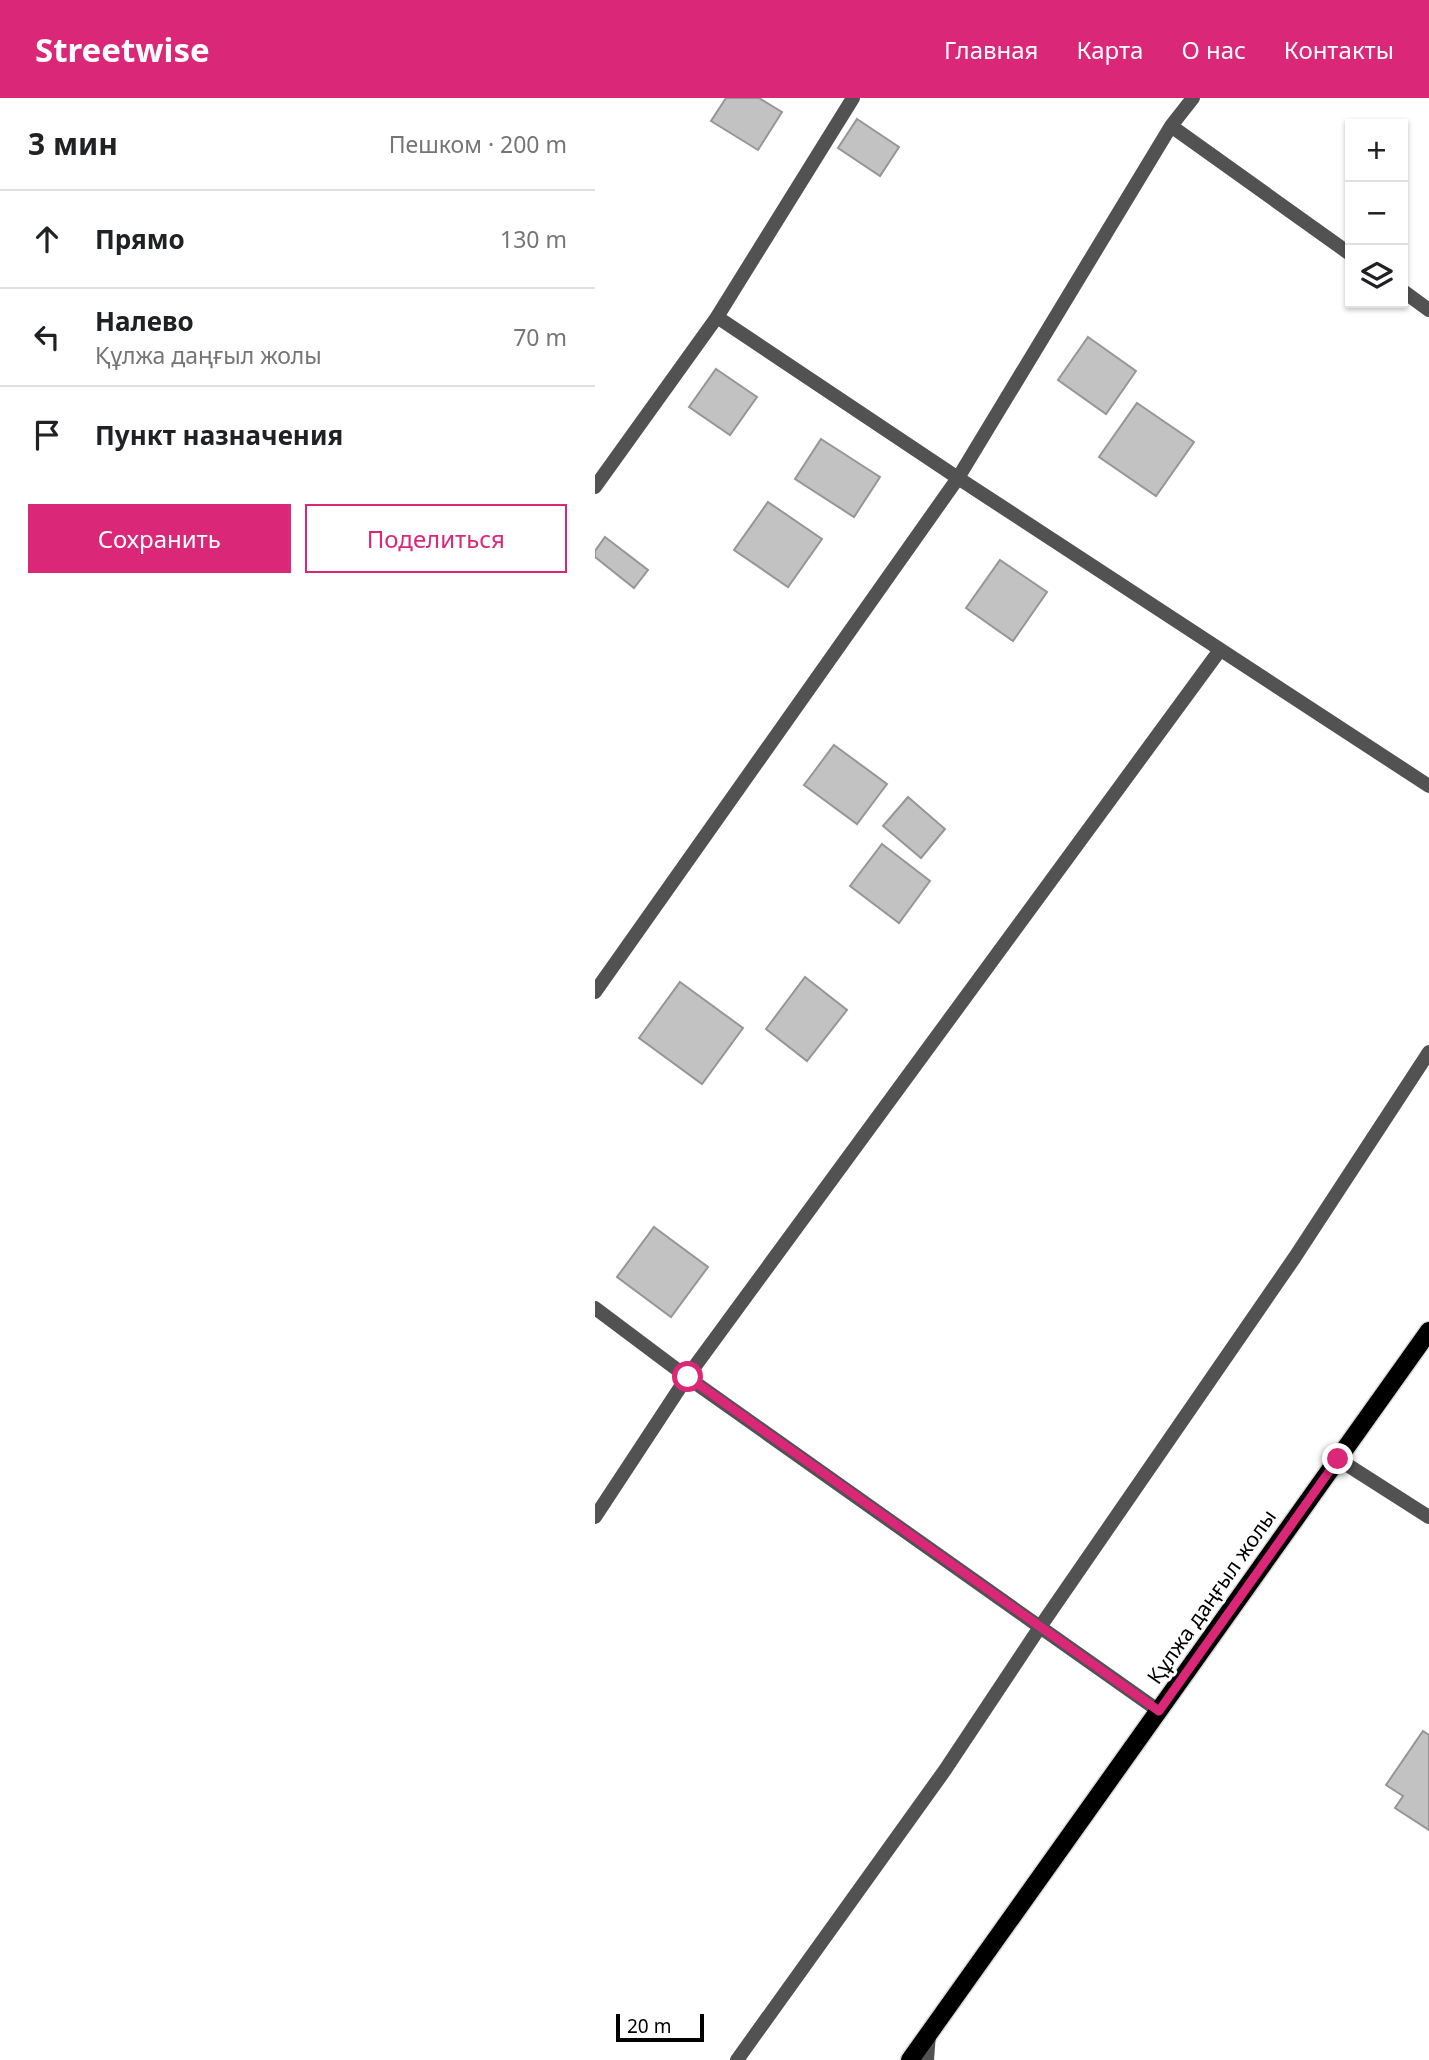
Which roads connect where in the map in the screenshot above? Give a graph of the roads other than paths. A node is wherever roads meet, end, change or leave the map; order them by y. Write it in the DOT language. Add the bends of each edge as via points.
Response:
graph roads {
  1 [pos="853,98"];
  2 [pos="1193,98"];
  3 [pos="1171,127"];
  4 [pos="1345,250"];
  5 [pos="1408,295"];
  6 [pos="1429,310"];
  7 [pos="717,317"];
  8 [pos="958,478"];
  9 [pos="595,487"];
  10 [pos="1220,650"];
  11 [pos="1429,786"];
  12 [pos="595,992"];
  13 [pos="1429,1052"];
  14 [pos="595,1308"];
  15 [pos="1429,1331"];
  16 [pos="688,1377"];
  17 [pos="1338,1459"];
  18 [pos="595,1517"];
  19 [pos="1429,1517"];
  20 [pos="1040,1627"];
  21 [pos="1159,1711"];
  22 [pos="929,2032"];
  23 [pos="737,2060"];
  24 [pos="910,2060"];
  25 [pos="927,2060"];
  1 -- 7 [label="street"];
  2 -- 3 [label="street"];
  3 -- 4 [label="street"];
  3 -- 8 [label="street"];
  5 -- 6 [label="street"];
  7 -- 8 [label="street"];
  7 -- 9 [label="street"];
  8 -- 10 [label="street"];
  8 -- 12 [label="street"];
  10 -- 11 [label="street"];
  10 -- 16 [label="street"];
  13 -- 20 [label="street" via="1295,1257"];
  14 -- 16 [label="street"];
  15 -- 17 [label="main road, Құлжа даңғыл жолы"];
  16 -- 18 [label="street"];
  16 -- 20 [label="street"];
  17 -- 19 [label="street"];
  17 -- 21 [label="main road, Құлжа даңғыл жолы"];
  20 -- 21 [label="street"];
  20 -- 23 [label="street" via="945,1770"];
  21 -- 22 [label="main road, Құлжа даңғыл жолы"];
  22 -- 24 [label="main road, Құлжа даңғыл жолы"];
  22 -- 25 [label="street"];
}
